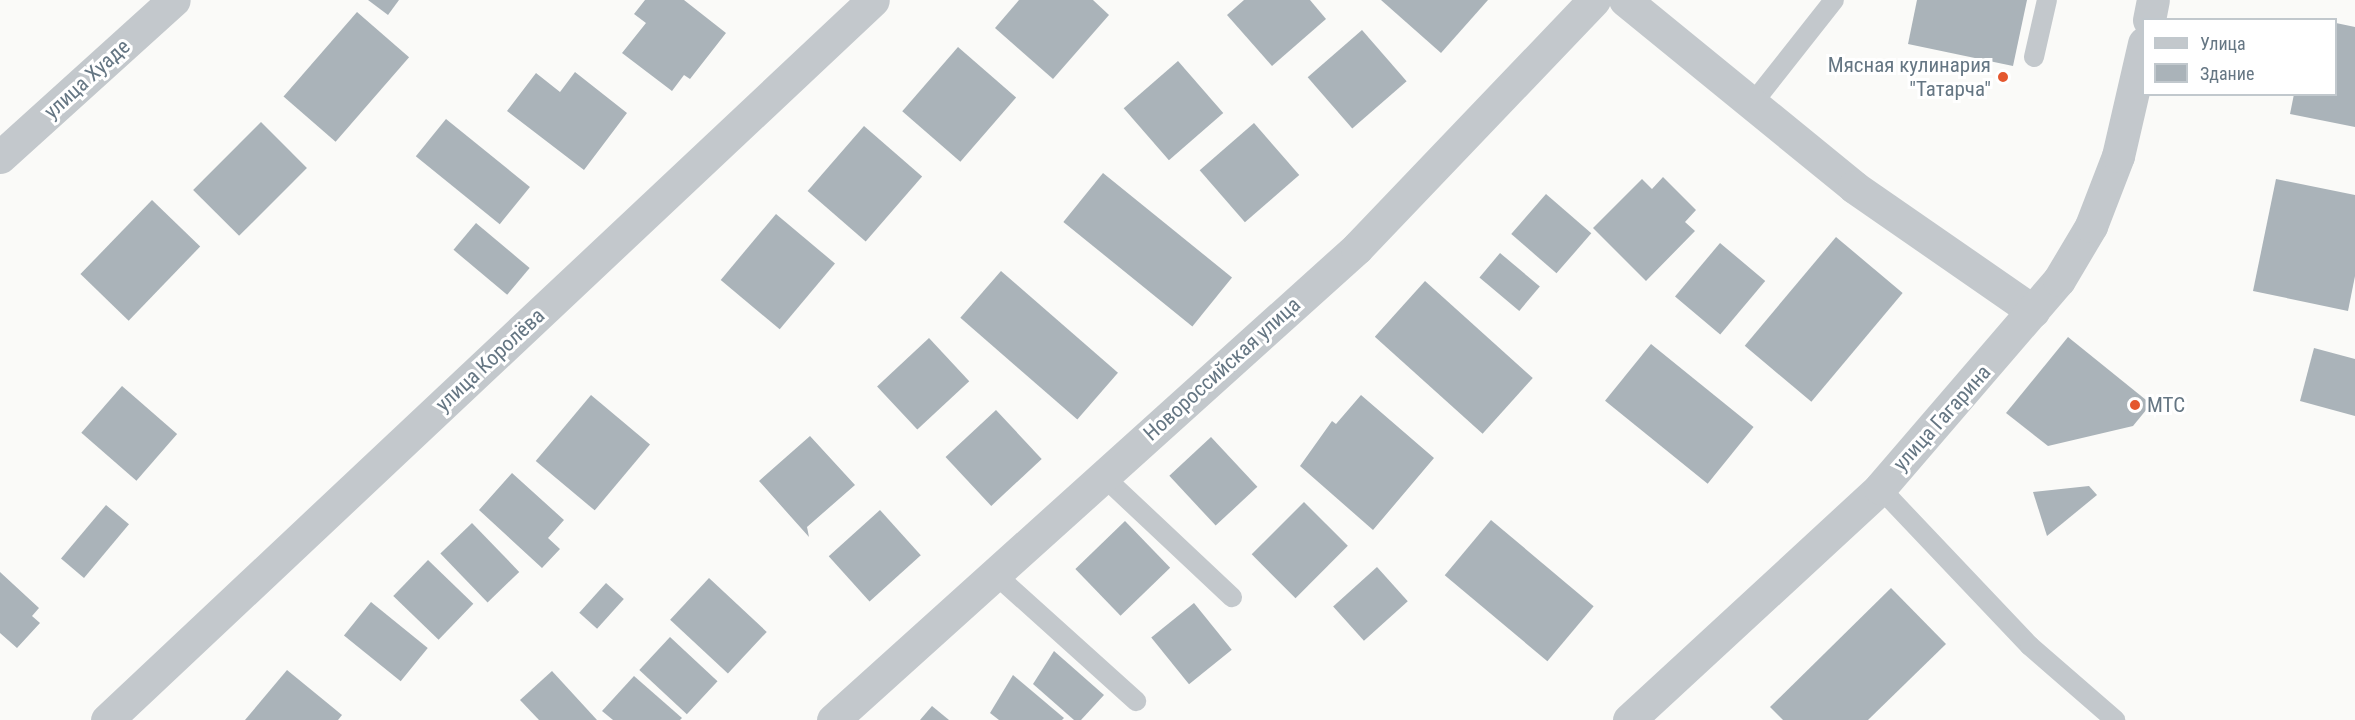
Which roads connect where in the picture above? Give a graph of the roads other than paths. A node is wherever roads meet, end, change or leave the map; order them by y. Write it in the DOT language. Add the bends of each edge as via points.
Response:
graph roads {
  1 [pos="174,0"];
  2 [pos="873,0"];
  3 [pos="1594,0"];
  4 [pos="1625,0"];
  5 [pos="1834,0"];
  6 [pos="2047,0"];
  7 [pos="2153,0"];
  8 [pos="2149,18"];
  9 [pos="2142,52"];
  10 [pos="2034,57"];
  11 [pos="1752,104"];
  12 [pos="0,157"];
  13 [pos="2033,311"];
  14 [pos="1103,476"];
  15 [pos="1880,488"];
  16 [pos="995,574"];
  17 [pos="1232,597"];
  18 [pos="1136,700"];
  19 [pos="107,720"];
  20 [pos="833,720"];
  21 [pos="1629,720"];
  22 [pos="2115,720"];
  1 -- 12 [label="street, улица Хуаде"];
  2 -- 19 [label="street, улица Королёва"];
  3 -- 14 [label="street, Новороссийская улица" via="1356,248"];
  4 -- 11 [label="street"];
  5 -- 11 [label="lane"];
  6 -- 10 [label="lane"];
  7 -- 8 [label="street"];
  9 -- 13 [label="street, улица Гагарина" via="2118,156 2091,225"];
  11 -- 13 [label="street" via="1854,186"];
  13 -- 15 [label="street, улица Гагарина"];
  14 -- 16 [label="street, Новороссийская улица"];
  14 -- 17 [label="lane"];
  15 -- 21 [label="street, улица Гагарина"];
  15 -- 22 [label="lane" via="2030,646"];
  16 -- 18 [label="lane"];
  16 -- 20 [label="street, Новороссийская улица"];
}
